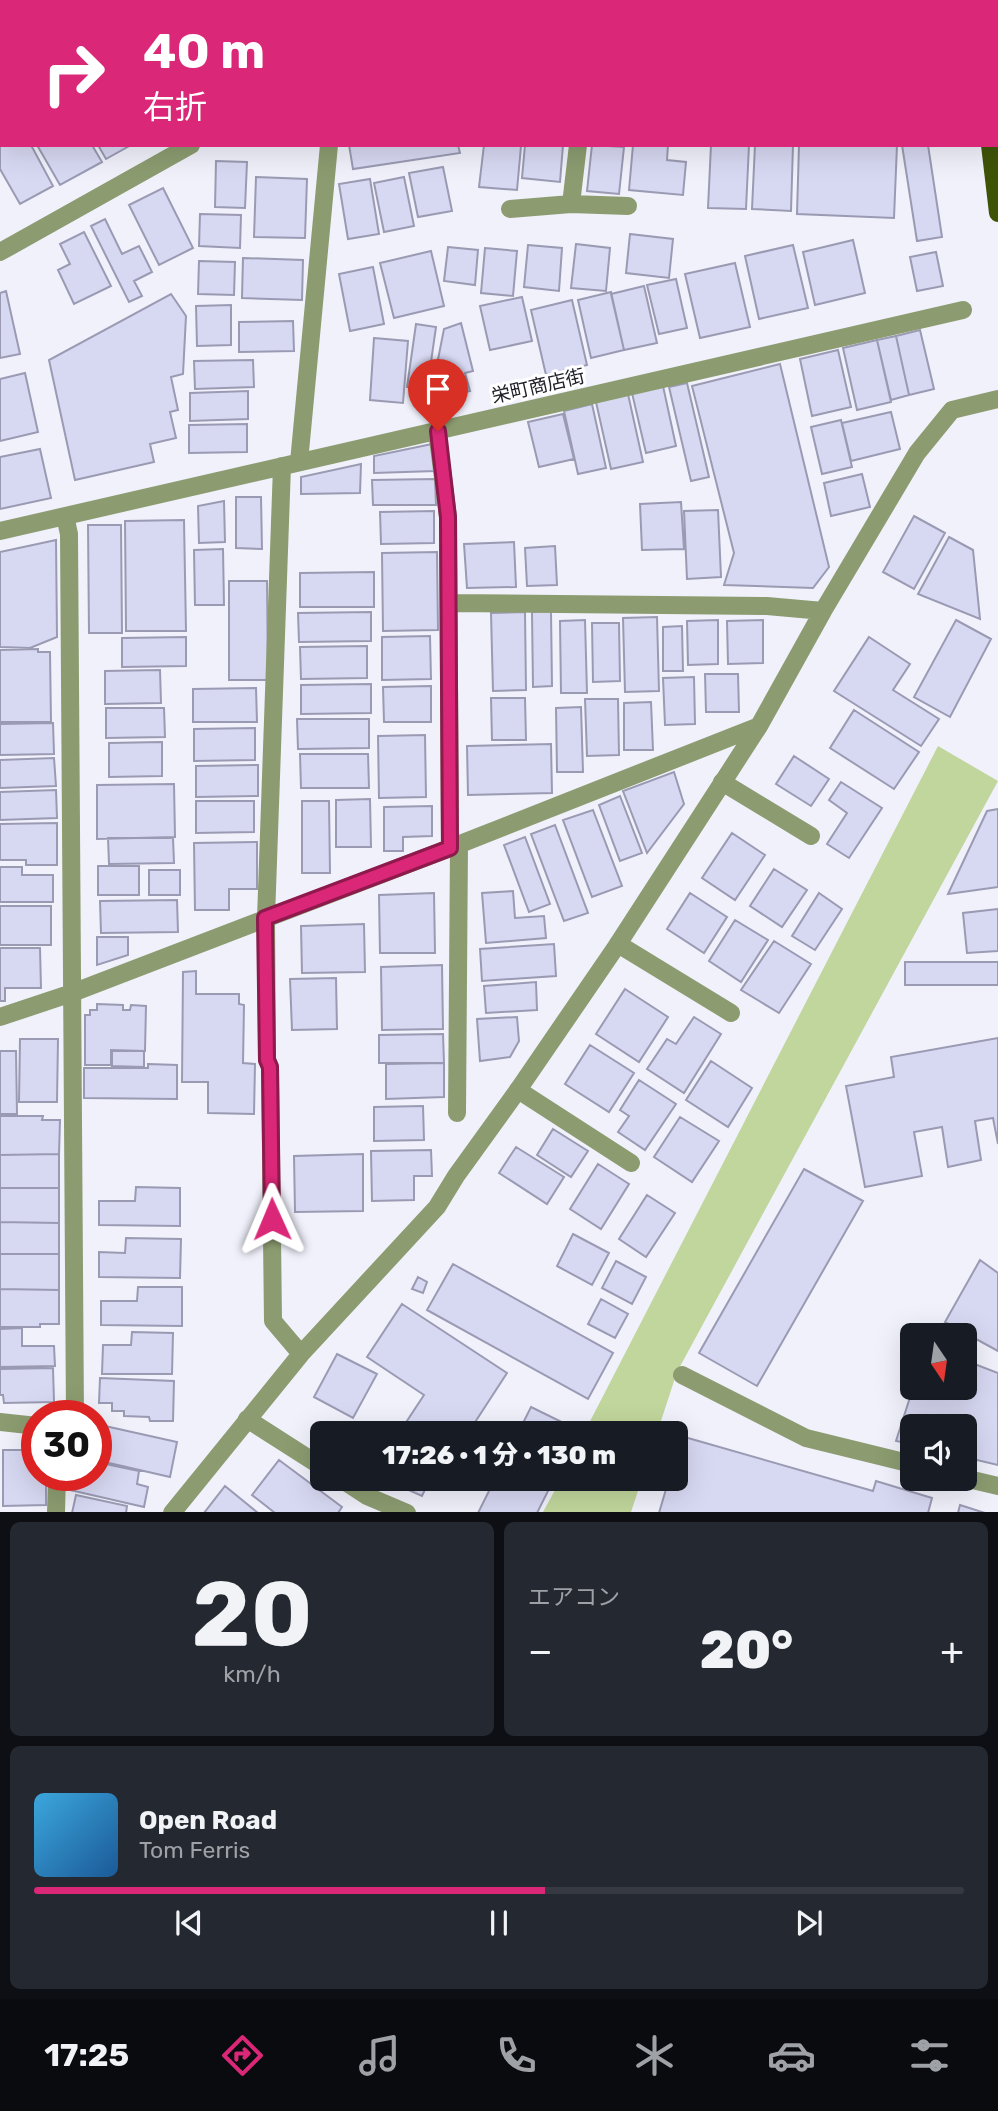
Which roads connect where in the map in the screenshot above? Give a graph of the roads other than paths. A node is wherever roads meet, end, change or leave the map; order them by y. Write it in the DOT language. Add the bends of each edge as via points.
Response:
graph roads {
  1 [pos="187,147"];
  2 [pos="329,147"];
  3 [pos="578,147"];
  4 [pos="990,147"];
  5 [pos="571,204"];
  6 [pos="997,205"];
  7 [pos="628,206"];
  8 [pos="510,209"];
  9 [pos="0,251"];
  10 [pos="963,310"];
  11 [pos="998,398"];
  12 [pos="438,431"];
  13 [pos="290,464"];
  14 [pos="65,516"];
  15 [pos="0,531"];
  16 [pos="450,603"];
  17 [pos="822,611"];
  18 [pos="759,726"];
  19 [pos="722,782"];
  20 [pos="811,836"];
  21 [pos="455,846"];
  22 [pos="265,918"];
  23 [pos="618,944"];
  24 [pos="72,993"];
  25 [pos="731,1013"];
  26 [pos="0,1017"];
  27 [pos="518,1090"];
  28 [pos="457,1113"];
  29 [pos="631,1163"];
  30 [pos="300,1354"];
  31 [pos="682,1375"];
  32 [pos="75,1400"];
  33 [pos="247,1419"];
  34 [pos="0,1422"];
  35 [pos="21,1424"];
  36 [pos="310,1459"];
  37 [pos="900,1461"];
  38 [pos="977,1481"];
  39 [pos="998,1486"];
  40 [pos="57,1491"];
  41 [pos="360,1491"];
  42 [pos="56,1512"];
  43 [pos="173,1512"];
  44 [pos="405,1512"];
  1 -- 9 [label="street"];
  2 -- 13 [label="street"];
  3 -- 5 [label="street"];
  4 -- 6 [label="main road"];
  5 -- 7 [label="street"];
  5 -- 8 [label="street"];
  10 -- 12 [label="street, 栄町商店街"];
  11 -- 17 [label="street" via="952,410 917,453"];
  12 -- 13 [label="street, 栄町商店街"];
  12 -- 16 [label="street" via="448,517"];
  13 -- 14 [label="street, 栄町商店街"];
  13 -- 22 [label="street"];
  14 -- 15 [label="street, 栄町商店街"];
  14 -- 24 [label="street" via="69,534"];
  16 -- 17 [label="street" via="767,606"];
  16 -- 21 [label="street"];
  17 -- 18 [label="street"];
  18 -- 19 [label="street"];
  18 -- 21 [label="street"];
  19 -- 20 [label="street"];
  19 -- 23 [label="street"];
  21 -- 22 [label="street"];
  21 -- 28 [label="street"];
  22 -- 24 [label="street"];
  22 -- 30 [label="street" via="273,1321"];
  23 -- 25 [label="street"];
  23 -- 27 [label="street"];
  24 -- 26 [label="street"];
  24 -- 32 [label="street"];
  27 -- 29 [label="street"];
  27 -- 30 [label="street" via="437,1207"];
  30 -- 33 [label="street"];
  31 -- 37 [label="street" via="806,1438"];
  33 -- 36 [label="street"];
  33 -- 43 [label="street"];
  34 -- 35 [label="street"];
  38 -- 39 [label="street"];
  40 -- 42 [label="street"];
  41 -- 44 [label="street"];
}
